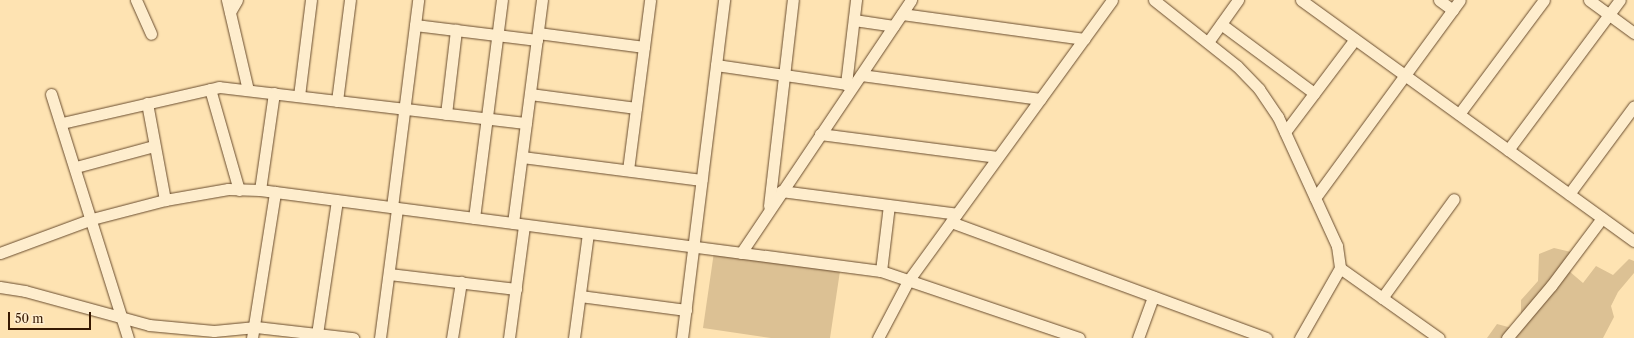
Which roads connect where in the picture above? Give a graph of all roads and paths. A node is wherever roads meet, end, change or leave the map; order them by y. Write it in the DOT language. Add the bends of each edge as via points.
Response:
graph roads {
  1 [pos="136,0"];
  2 [pos="227,0"];
  3 [pos="237,0"];
  4 [pos="311,0"];
  5 [pos="350,0"];
  6 [pos="418,0"];
  7 [pos="502,0"];
  8 [pos="542,0"];
  9 [pos="650,0"];
  10 [pos="724,0"];
  11 [pos="793,0"];
  12 [pos="856,0"];
  13 [pos="912,0"];
  14 [pos="1112,0"];
  15 [pos="1156,0"];
  16 [pos="1238,0"];
  17 [pos="1301,0"];
  18 [pos="1439,0"];
  19 [pos="1460,0"];
  20 [pos="1544,0"];
  21 [pos="1590,0"];
  22 [pos="1620,0"];
  23 [pos="1452,10"];
  24 [pos="230,12"];
  25 [pos="902,14"];
  26 [pos="1609,14"];
  27 [pos="854,20"];
  28 [pos="1221,24"];
  29 [pos="415,25"];
  30 [pos="894,26"];
  31 [pos="456,30"];
  32 [pos="1634,33"];
  33 [pos="151,34"];
  34 [pos="498,35"];
  35 [pos="537,37"];
  36 [pos="1084,39"];
  37 [pos="1355,39"];
  38 [pos="1208,42"];
  39 [pos="644,47"];
  40 [pos="716,64"];
  41 [pos="785,75"];
  42 [pos="860,75"];
  43 [pos="1405,75"];
  44 [pos="849,86"];
  45 [pos="210,89"];
  46 [pos="248,90"];
  47 [pos="274,93"];
  48 [pos="51,94"];
  49 [pos="530,94"];
  50 [pos="1314,94"];
  51 [pos="300,96"];
  52 [pos="1040,99"];
  53 [pos="337,101"];
  54 [pos="147,103"];
  55 [pos="1634,106"];
  56 [pos="636,108"];
  57 [pos="404,109"];
  58 [pos="446,114"];
  59 [pos="1459,114"];
  60 [pos="487,118"];
  61 [pos="62,123"];
  62 [pos="526,123"];
  63 [pos="1285,132"];
  64 [pos="820,134"];
  65 [pos="154,146"];
  66 [pos="1508,150"];
  67 [pos="998,156"];
  68 [pos="522,157"];
  69 [pos="76,167"];
  70 [pos="628,170"];
  71 [pos="702,180"];
  72 [pos="239,190"];
  73 [pos="260,190"];
  74 [pos="781,191"];
  75 [pos="275,192"];
  76 [pos="1569,194"];
  77 [pos="1315,198"];
  78 [pos="1454,199"];
  79 [pos="165,200"];
  80 [pos="337,200"];
  81 [pos="889,205"];
  82 [pos="395,208"];
  83 [pos="768,209"];
  84 [pos="474,218"];
  85 [pos="954,218"];
  86 [pos="1602,218"];
  87 [pos="92,219"];
  88 [pos="519,224"];
  89 [pos="588,233"];
  90 [pos="1634,241"];
  91 [pos="694,247"];
  92 [pos="1,251"];
  93 [pos="741,253"];
  94 [pos="1340,268"];
  95 [pos="881,271"];
  96 [pos="389,274"];
  97 [pos="908,281"];
  98 [pos="461,282"];
  99 [pos="0,287"];
  100 [pos="516,289"];
  101 [pos="580,296"];
  102 [pos="1153,297"];
  103 [pos="1382,298"];
  104 [pos="686,310"];
  105 [pos="121,316"];
  106 [pos="256,326"];
  107 [pos="317,334"];
  108 [pos="1060,334"];
  109 [pos="128,338"];
  110 [pos="252,338"];
  111 [pos="353,338"];
  112 [pos="380,338"];
  113 [pos="452,338"];
  114 [pos="509,338"];
  115 [pos="574,338"];
  116 [pos="682,338"];
  117 [pos="878,338"];
  118 [pos="1080,338"];
  119 [pos="1138,338"];
  120 [pos="1266,338"];
  121 [pos="1300,338"];
  122 [pos="1439,338"];
  123 [pos="1507,338"];
  1 -- 33 [label="street"];
  2 -- 24 [label="street"];
  3 -- 24 [label="street"];
  4 -- 51 [label="street"];
  5 -- 53 [label="street"];
  6 -- 29 [label="street"];
  7 -- 34 [label="street"];
  8 -- 35 [label="street"];
  9 -- 39 [label="street"];
  10 -- 40 [label="street"];
  11 -- 41 [label="street"];
  12 -- 27 [label="street"];
  13 -- 25 [label="street"];
  14 -- 36 [label="street"];
  15 -- 38 [label="street"];
  16 -- 28 [label="street"];
  17 -- 37 [label="street"];
  18 -- 23 [label="street"];
  19 -- 23 [label="street"];
  20 -- 59 [label="street"];
  21 -- 26 [label="street"];
  22 -- 26 [label="street"];
  23 -- 43 [label="street"];
  24 -- 46 [label="street"];
  25 -- 30 [label="street"];
  25 -- 36 [label="street"];
  26 -- 32 [label="street"];
  26 -- 66 [label="street"];
  27 -- 30 [label="street"];
  27 -- 44 [label="street"];
  28 -- 38 [label="street"];
  28 -- 50 [label="street"];
  29 -- 31 [label="street"];
  29 -- 57 [label="street"];
  30 -- 42 [label="street"];
  31 -- 34 [label="street"];
  31 -- 58 [label="street"];
  34 -- 35 [label="street"];
  34 -- 60 [label="street"];
  35 -- 39 [label="street"];
  35 -- 49 [label="street"];
  36 -- 52 [label="street"];
  37 -- 43 [label="street"];
  37 -- 50 [label="street"];
  38 -- 63 [label="street" via="1237,66 1259,89"];
  39 -- 56 [label="street"];
  40 -- 41 [label="street"];
  40 -- 71 [label="street"];
  41 -- 44 [label="street"];
  41 -- 83 [label="street"];
  42 -- 44 [label="street"];
  42 -- 52 [label="street"];
  43 -- 59 [label="street"];
  43 -- 77 [label="street"];
  44 -- 64 [label="street"];
  45 -- 46 [label="street" via="219,87"];
  45 -- 54 [label="street"];
  45 -- 72 [label="street"];
  46 -- 47 [label="street"];
  47 -- 51 [label="street"];
  47 -- 73 [label="street"];
  48 -- 61 [label="street"];
  49 -- 56 [label="street"];
  49 -- 62 [label="street"];
  50 -- 63 [label="street"];
  51 -- 53 [label="street"];
  52 -- 67 [label="street"];
  53 -- 57 [label="street"];
  54 -- 61 [label="street"];
  54 -- 65 [label="street"];
  55 -- 76 [label="street"];
  56 -- 70 [label="street"];
  57 -- 58 [label="street"];
  57 -- 82 [label="street"];
  58 -- 60 [label="street"];
  59 -- 66 [label="street"];
  60 -- 62 [label="street"];
  60 -- 84 [label="street"];
  61 -- 69 [label="street"];
  62 -- 68 [label="street"];
  63 -- 77 [label="street"];
  64 -- 67 [label="street"];
  64 -- 74 [label="street"];
  65 -- 69 [label="street"];
  65 -- 79 [label="street"];
  66 -- 76 [label="street"];
  67 -- 85 [label="street"];
  68 -- 70 [label="street"];
  68 -- 88 [label="street"];
  69 -- 87 [label="street"];
  70 -- 71 [label="street"];
  71 -- 91 [label="street"];
  72 -- 73 [label="street"];
  72 -- 79 [label="street"];
  73 -- 75 [label="street"];
  74 -- 81 [label="street"];
  74 -- 83 [label="street"];
  75 -- 80 [label="street"];
  75 -- 106 [label="street"];
  76 -- 86 [label="street"];
  77 -- 94 [label="street" via="1337,246"];
  78 -- 103 [label="street"];
  79 -- 87 [label="street"];
  80 -- 82 [label="street"];
  80 -- 107 [label="street"];
  81 -- 85 [label="street"];
  81 -- 95 [label="street"];
  82 -- 84 [label="street"];
  82 -- 96 [label="street"];
  83 -- 93 [label="street"];
  84 -- 88 [label="street"];
  85 -- 97 [label="street"];
  85 -- 102 [label="street"];
  86 -- 90 [label="street"];
  86 -- 123 [label="street" via="1551,286"];
  87 -- 92 [label="street"];
  87 -- 105 [label="street"];
  88 -- 89 [label="street"];
  88 -- 100 [label="street"];
  89 -- 91 [label="street"];
  89 -- 101 [label="street"];
  91 -- 93 [label="street"];
  91 -- 104 [label="street"];
  93 -- 95 [label="street"];
  94 -- 103 [label="street"];
  94 -- 121 [label="street"];
  95 -- 97 [label="street"];
  96 -- 98 [label="street"];
  96 -- 112 [label="street"];
  97 -- 108 [label="street"];
  97 -- 117 [label="street"];
  98 -- 100 [label="street"];
  98 -- 113 [label="street"];
  99 -- 105 [label="street"];
  100 -- 114 [label="street"];
  101 -- 104 [label="street"];
  101 -- 115 [label="street"];
  102 -- 119 [label="street"];
  102 -- 120 [label="street"];
  103 -- 122 [label="street"];
  104 -- 116 [label="street"];
  105 -- 106 [label="street" via="149,324 214,331"];
  105 -- 109 [label="street"];
  106 -- 107 [label="street"];
  106 -- 110 [label="street"];
  107 -- 111 [label="street"];
  108 -- 118 [label="street"];
}
